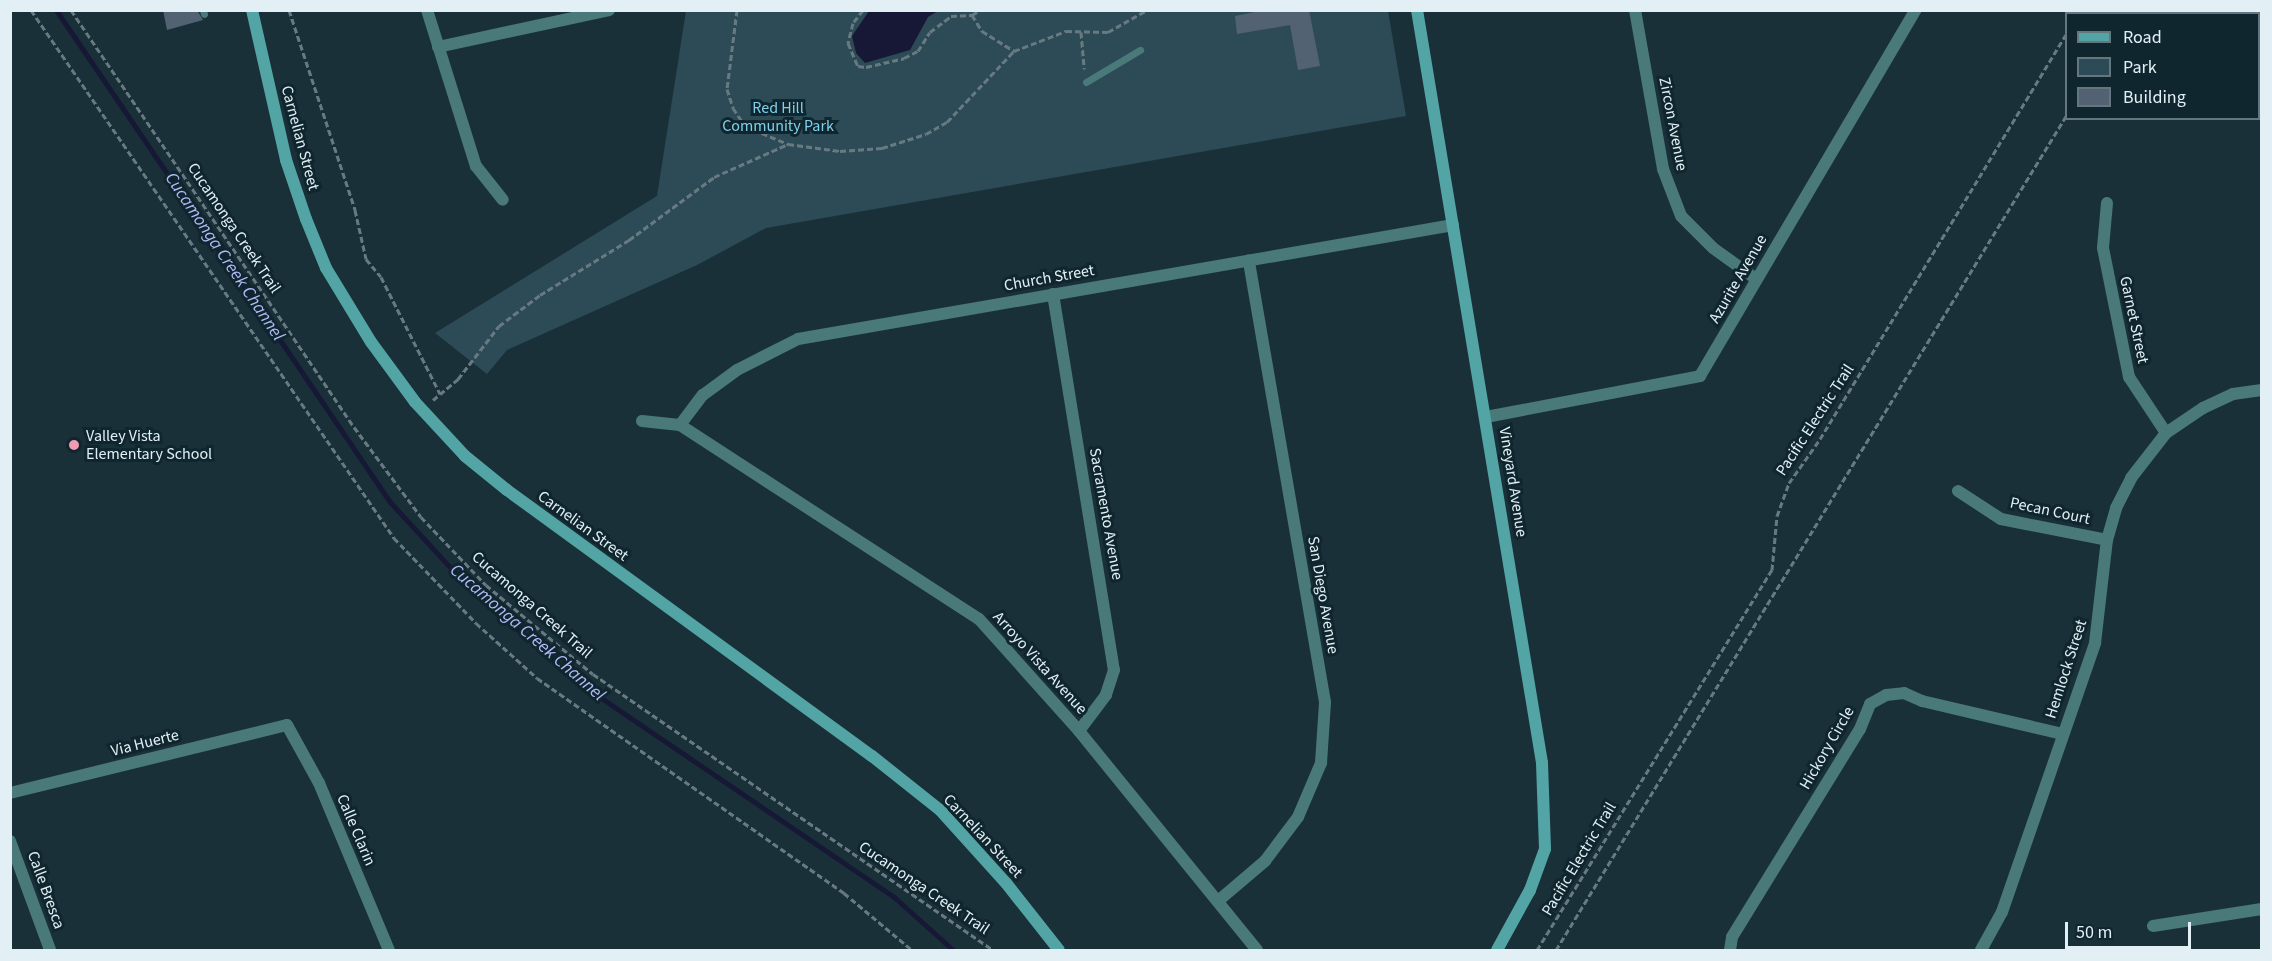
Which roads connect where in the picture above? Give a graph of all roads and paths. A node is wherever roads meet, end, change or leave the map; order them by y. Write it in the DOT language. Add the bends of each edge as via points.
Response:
graph roads {
  1 [pos="32,10"];
  2 [pos="71,10"];
  3 [pos="252,10"];
  4 [pos="289,10"];
  5 [pos="427,10"];
  6 [pos="609,10"];
  7 [pos="737,10"];
  8 [pos="863,10"];
  9 [pos="980,10"];
  10 [pos="1147,10"];
  11 [pos="1417,10"];
  12 [pos="1635,10"];
  13 [pos="1910,12"];
  14 [pos="972,15"];
  15 [pos="1081,32"];
  16 [pos="2065,38"];
  17 [pos="438,47"];
  18 [pos="1140,50"];
  19 [pos="1014,51"];
  20 [pos="1086,82"];
  21 [pos="2065,119"];
  22 [pos="788,144"];
  23 [pos="502,200"];
  24 [pos="2107,203"];
  25 [pos="1453,225"];
  26 [pos="1250,260"];
  27 [pos="1756,279"];
  28 [pos="1053,294"];
  29 [pos="2262,390"];
  30 [pos="440,394"];
  31 [pos="423,411"];
  32 [pos="1486,417"];
  33 [pos="642,421"];
  34 [pos="680,425"];
  35 [pos="2166,433"];
  36 [pos="1958,490"];
  37 [pos="2107,540"];
  38 [pos="286,725"];
  39 [pos="1079,731"];
  40 [pos="2063,734"];
  41 [pos="10,793"];
  42 [pos="10,841"];
  43 [pos="1218,901"];
  44 [pos="2262,909"];
  45 [pos="2153,926"];
  46 [pos="50,951"];
  47 [pos="389,951"];
  48 [pos="912,951"];
  49 [pos="993,951"];
  50 [pos="1059,951"];
  51 [pos="1257,951"];
  52 [pos="1497,951"];
  53 [pos="1537,951"];
  54 [pos="1556,951"];
  55 [pos="1730,951"];
  56 [pos="1981,951"];
  1 -- 48 [label="path" via="394,538 476,623 537,678 844,893"];
  2 -- 49 [label="path, Cucamonga Creek Trail" via="354,427 421,518 486,585 593,674"];
  3 -- 31 [label="main road, Carnelian Street" via="286,160 326,268 371,342"];
  4 -- 30 [label="path" via="355,210 366,259 381,277"];
  5 -- 17 [label="street"];
  6 -- 17 [label="street"];
  7 -- 22 [label="path" via="727,64 727,89 733,108 745,126"];
  8 -- 14 [label="path" via="853,23 848,43 858,66 866,67 918,51 930,32 951,16"];
  9 -- 14 [label="path"];
  10 -- 15 [label="path" via="1108,32"];
  11 -- 25 [label="main road, Vineyard Avenue"];
  12 -- 27 [label="street, Zircon Avenue" via="1663,169 1681,216 1713,248"];
  13 -- 27 [label="street, Azurite Avenue"];
  14 -- 19 [label="path" via="982,31"];
  15 -- 19 [label="path" via="1049,35"];
  15 -- 20 [label="path"];
  16 -- 53 [label="path, Pacific Electric Trail" via="1820,439 1789,483 1778,516 1772,570"];
  17 -- 23 [label="street" via="476,166"];
  18 -- 20 [label="lane"];
  19 -- 22 [label="path" via="953,117 926,135 860,151"];
  21 -- 54 [label="path, Pacific Electric Trail"];
  22 -- 30 [label="path" via="714,177 629,240 540,296 500,326 458,379"];
  24 -- 35 [label="street, Garnet Street" via="2103,248 2129,377"];
  25 -- 26 [label="street, Church Street"];
  25 -- 32 [label="main road, Vineyard Avenue"];
  26 -- 28 [label="street, Church Street"];
  26 -- 43 [label="street, San Diego Avenue" via="1325,702 1321,764 1298,817 1265,861"];
  27 -- 32 [label="street, Azurite Avenue" via="1700,376"];
  28 -- 34 [label="street, Church Street" via="798,339 737,370 703,396"];
  28 -- 39 [label="street, Sacramento Avenue" via="1113,670 1106,695"];
  29 -- 35 [label="street, Hemlock Street" via="2233,394"];
  30 -- 31 [label="path"];
  31 -- 50 [label="main road, Carnelian Street" via="465,456 507,490 872,756 940,810 1006,883"];
  32 -- 52 [label="main road, Vineyard Avenue" via="1542,763 1544,838 1530,890"];
  33 -- 34 [label="street, Arroyo Vista Avenue"];
  34 -- 39 [label="street, Arroyo Vista Avenue" via="979,619"];
  35 -- 37 [label="street, Hemlock Street" via="2131,478 2116,508"];
  36 -- 37 [label="street, Pecan Court" via="2001,519"];
  37 -- 40 [label="street, Hemlock Street" via="2095,643"];
  38 -- 41 [label="street, Via Huerte"];
  38 -- 47 [label="street, Calle Clarin" via="319,783"];
  39 -- 43 [label="street, Arroyo Vista Avenue"];
  40 -- 55 [label="street, Hickory Circle" via="1923,701 1904,693 1886,695 1870,704 1860,729 1732,937"];
  40 -- 56 [label="street, Hemlock Street" via="2001,912"];
  42 -- 46 [label="street, Calle Bresca"];
  43 -- 51 [label="street, Arroyo Vista Avenue"];
  44 -- 45 [label="street"];
}
